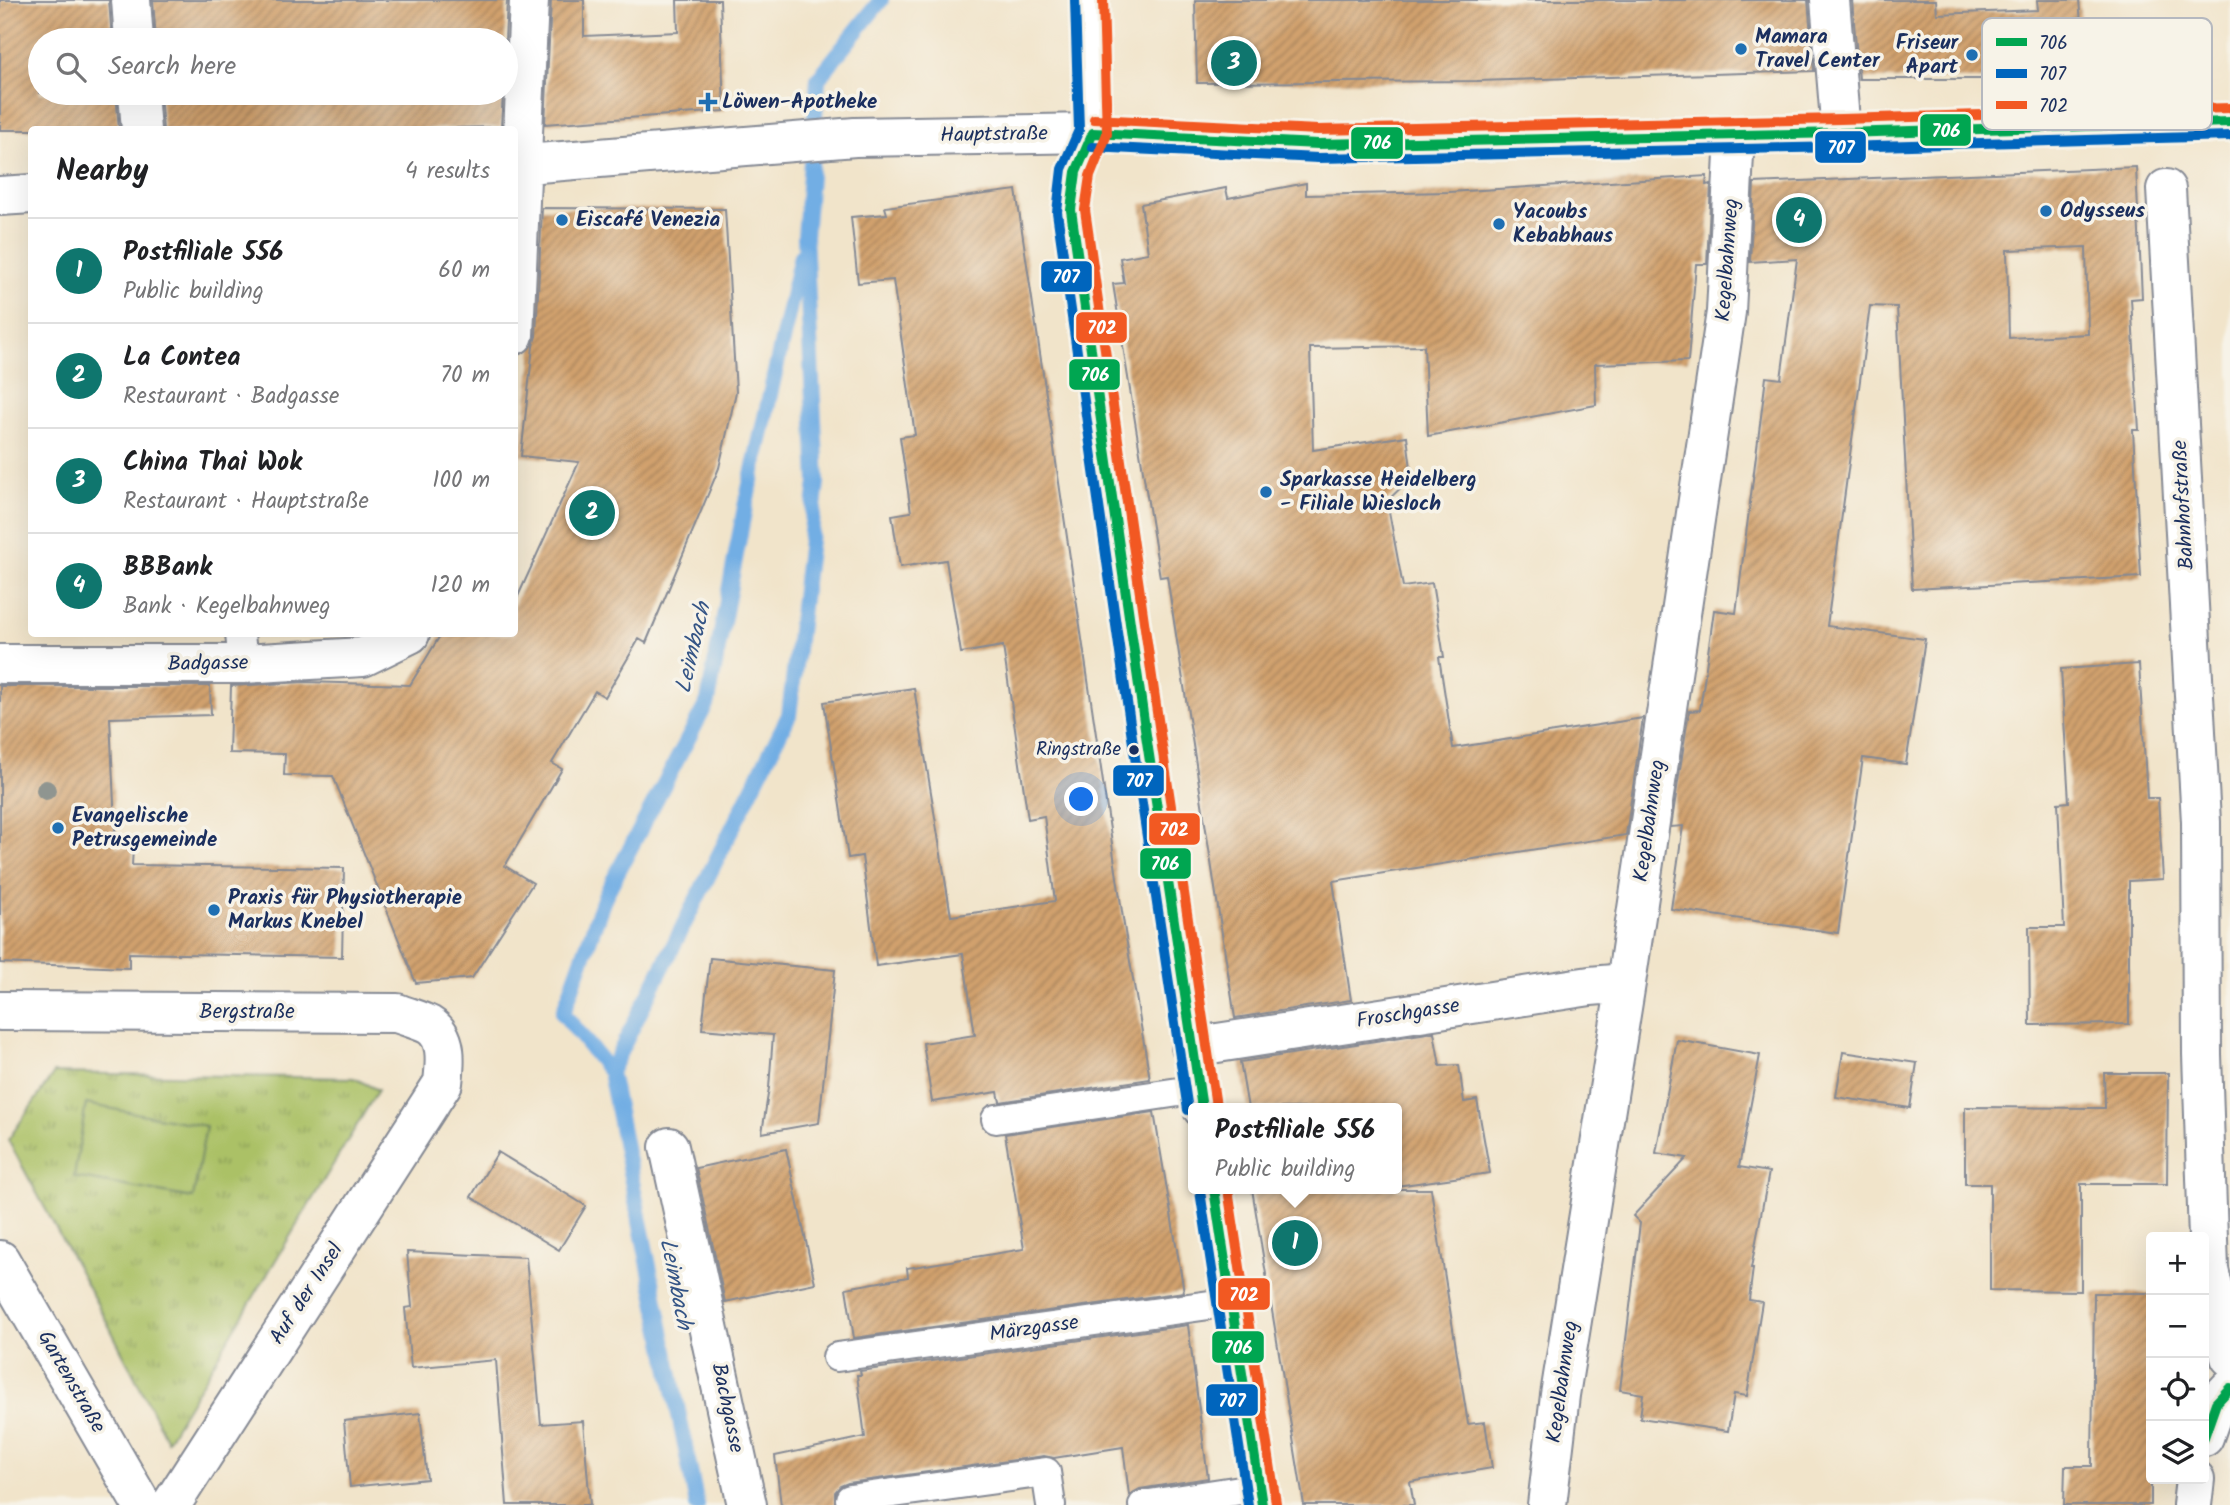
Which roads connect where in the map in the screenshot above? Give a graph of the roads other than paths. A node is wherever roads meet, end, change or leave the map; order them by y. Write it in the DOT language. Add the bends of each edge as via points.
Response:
graph roads {
  1 [pos="131,0"];
  2 [pos="529,0"];
  3 [pos="1089,0"];
  4 [pos="1830,0"];
  5 [pos="133,28"];
  6 [pos="139,105"];
  7 [pos="2230,122"];
  8 [pos="2212,123"];
  9 [pos="141,126"];
  10 [pos="1982,129"];
  11 [pos="1093,133"];
  12 [pos="1841,133"];
  13 [pos="1735,135"];
  14 [pos="519,175"];
  15 [pos="2166,189"];
  16 [pos="28,194"];
  17 [pos="0,196"];
  18 [pos="518,207"];
  19 [pos="404,637"];
  20 [pos="242,649"];
  21 [pos="0,664"];
  22 [pos="2216,826"];
  23 [pos="1626,983"];
  24 [pos="0,1011"];
  25 [pos="1191,1047"];
  26 [pos="443,1083"];
  27 [pos="1200,1099"];
  28 [pos="996,1119"];
  29 [pos="669,1147"];
  30 [pos="1215,1194"];
  31 [pos="0,1260"];
  32 [pos="1231,1301"];
  33 [pos="837,1357"];
  34 [pos="2230,1357"];
  35 [pos="2230,1388"];
  36 [pos="2209,1423"];
  37 [pos="2194,1484"];
  38 [pos="1261,1496"];
  39 [pos="850,1499"];
  40 [pos="142,1505"];
  41 [pos="171,1505"];
  42 [pos="747,1505"];
  43 [pos="1051,1505"];
  44 [pos="1143,1505"];
  45 [pos="1547,1505"];
  46 [pos="2192,1505"];
  1 -- 5 [label="street"];
  2 -- 14 [label="street"];
  3 -- 11 [label="street"];
  4 -- 12 [label="street"];
  6 -- 9 [label="street"];
  7 -- 8 [label="street, Hauptstraße"];
  10 -- 12 [label="street, Hauptstraße"];
  11 -- 13 [label="street, Hauptstraße" via="1318,144"];
  11 -- 14 [label="street, Hauptstraße" via="855,137 741,146"];
  11 -- 25 [label="street" via="1076,172 1071,210"];
  12 -- 13 [label="street, Hauptstraße"];
  13 -- 23 [label="street, Kegelbahnweg" via="1726,312"];
  14 -- 18 [label="street"];
  15 -- 22 [label="street, Bahnhofstraße"];
  16 -- 17 [label="street"];
  19 -- 20 [label="street, Badgasse" via="363,657"];
  20 -- 21 [label="street, Badgasse"];
  22 -- 34 [label="street, Bahnhofstraße" via="2202,1054 2209,1270"];
  23 -- 25 [label="street, Froschgasse"];
  23 -- 45 [label="street, Kegelbahnweg" via="1560,1395"];
  24 -- 26 [label="street, Bergstraße" via="397,1013 431,1026 440,1039 446,1056"];
  25 -- 27 [label="street"];
  26 -- 41 [label="street, Auf der Insel"];
  27 -- 28 [label="lane"];
  29 -- 42 [label="street, Bachgasse"];
  30 -- 32 [label="street"];
  31 -- 40 [label="street, Gartenstraße"];
  32 -- 33 [label="lane, Märzgasse"];
  32 -- 38 [label="street"];
  35 -- 36 [label="street" via="2216,1404"];
  37 -- 46 [label="street"];
  38 -- 44 [label="lane"];
  39 -- 43 [label="lane" via="1045,1472"];
}
